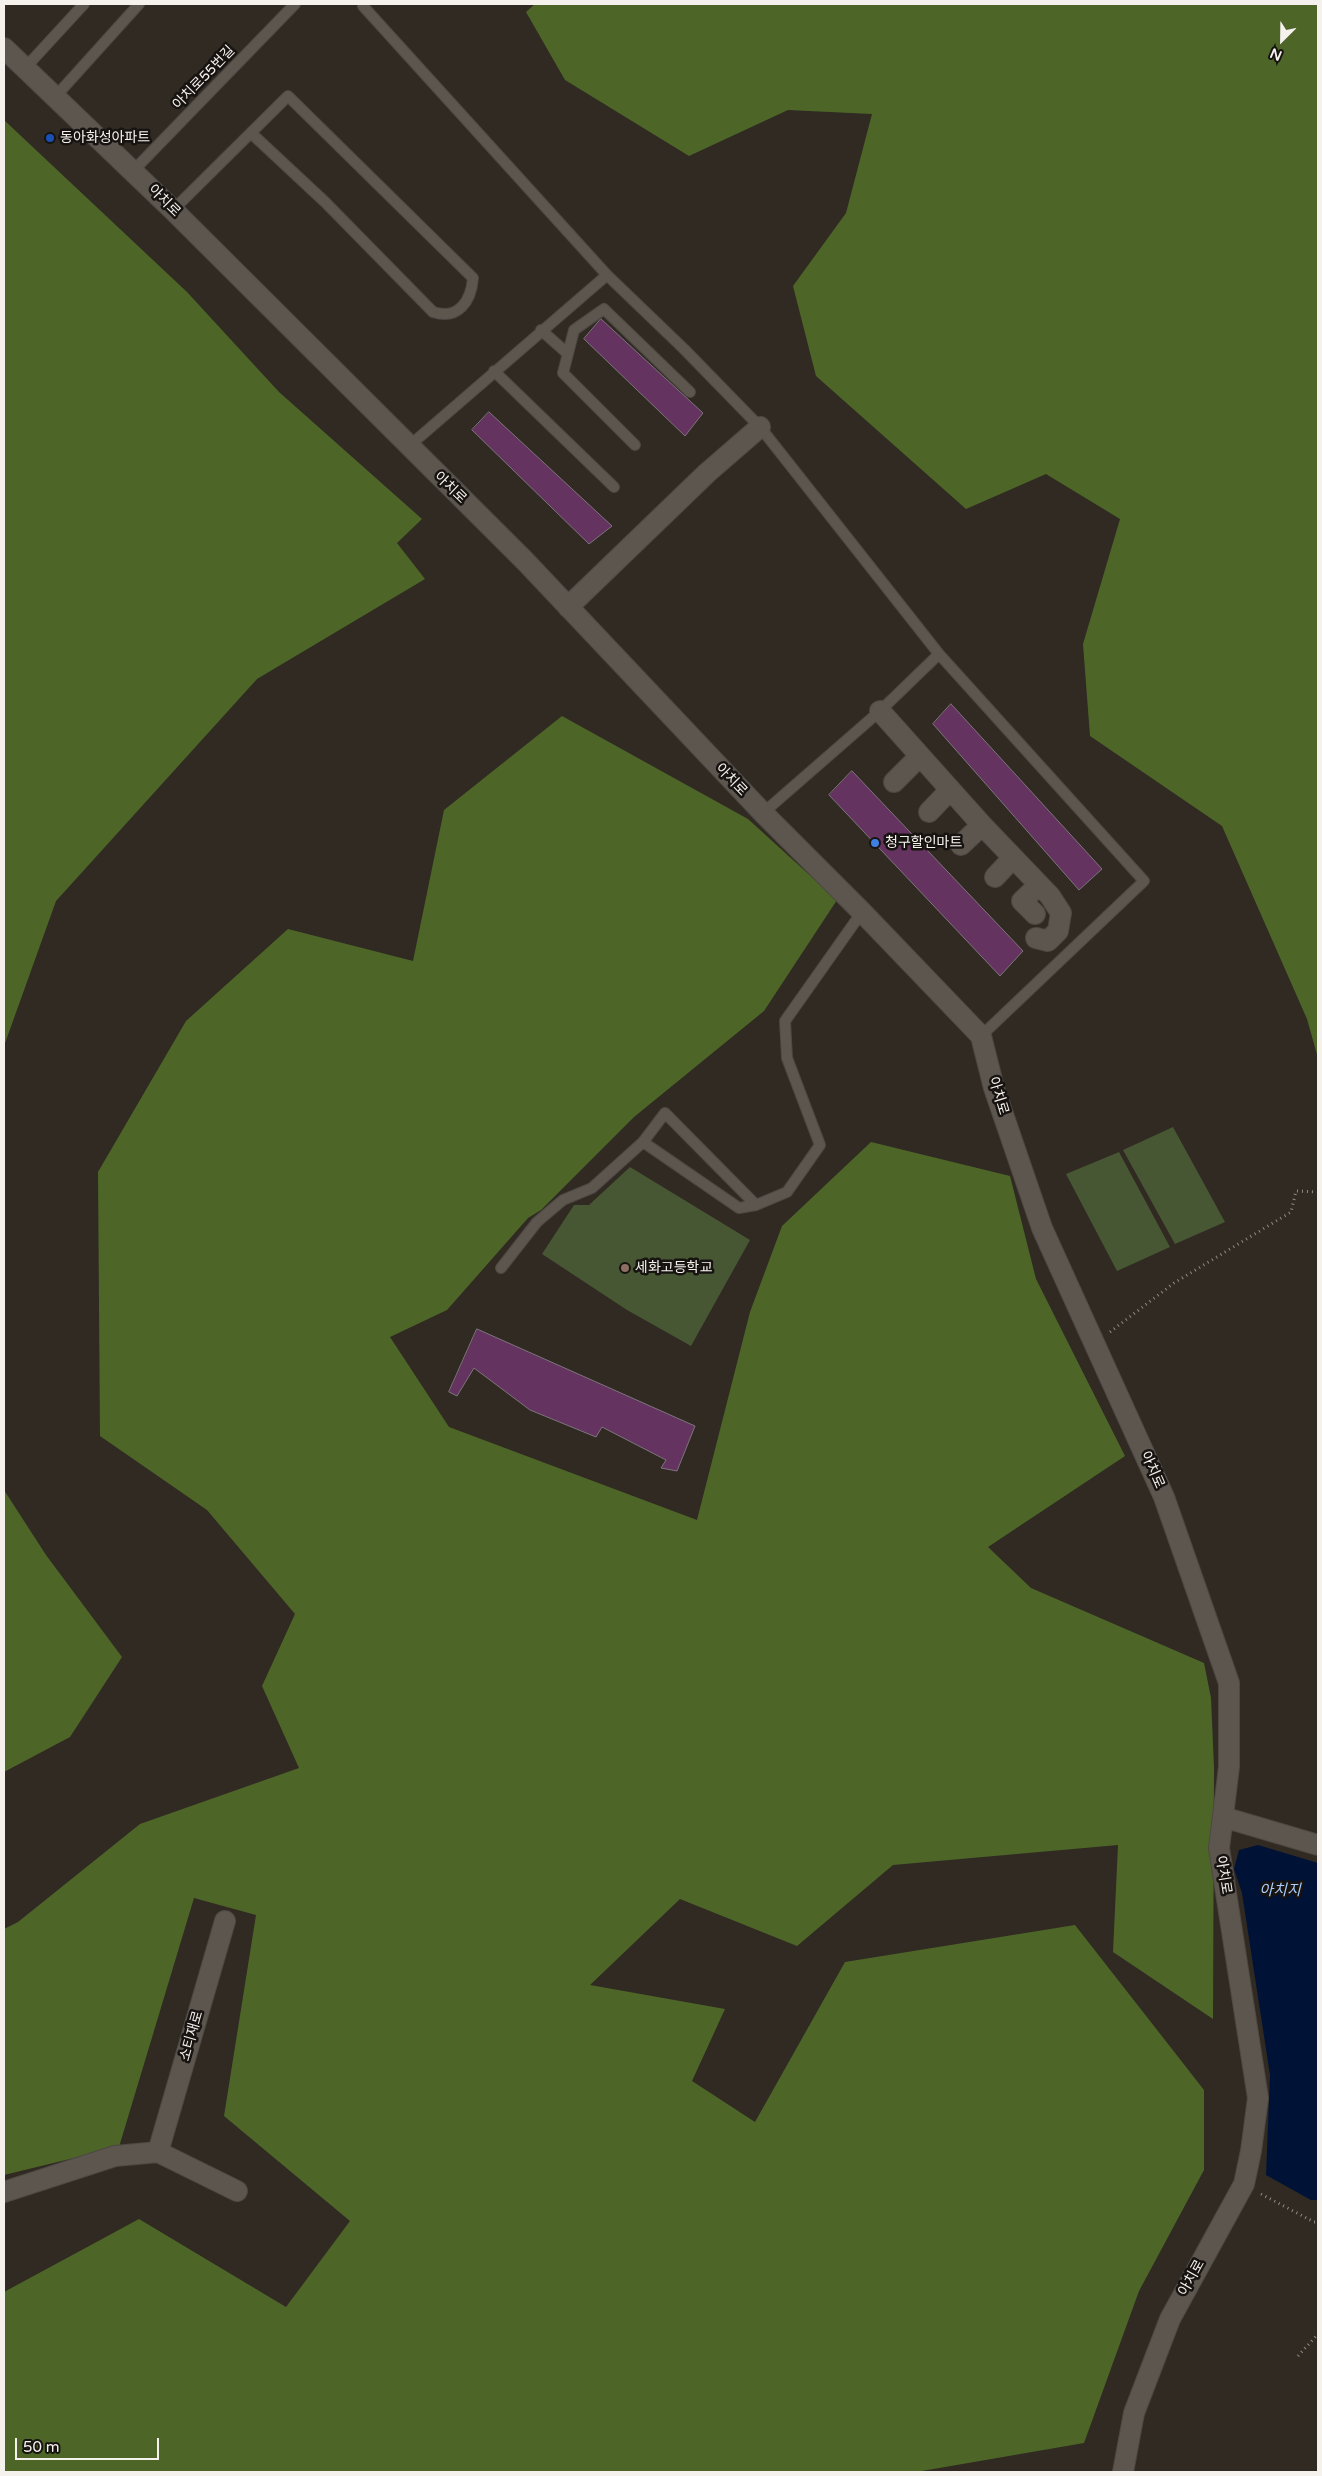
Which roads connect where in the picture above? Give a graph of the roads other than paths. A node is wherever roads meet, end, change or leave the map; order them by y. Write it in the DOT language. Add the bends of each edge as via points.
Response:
graph roads {
  1 [pos="84,4"];
  2 [pos="139,4"];
  3 [pos="295,4"];
  4 [pos="362,5"];
  5 [pos="4,48"];
  6 [pos="26,67"];
  7 [pos="56,96"];
  8 [pos="251,133"];
  9 [pos="133,171"];
  10 [pos="173,210"];
  11 [pos="607,275"];
  12 [pos="541,330"];
  13 [pos="568,354"];
  14 [pos="494,370"];
  15 [pos="690,392"];
  16 [pos="760,426"];
  17 [pos="635,445"];
  18 [pos="408,447"];
  19 [pos="614,487"];
  20 [pos="568,606"];
  21 [pos="938,654"];
  22 [pos="880,711"];
  23 [pos="920,756"];
  24 [pos="894,782"];
  25 [pos="950,790"];
  26 [pos="929,812"];
  27 [pos="763,813"];
  28 [pos="982,825"];
  29 [pos="961,846"];
  30 [pos="1012,858"];
  31 [pos="995,877"];
  32 [pos="1039,885"];
  33 [pos="862,912"];
  34 [pos="1035,914"];
  35 [pos="1036,938"];
  36 [pos="981,1036"];
  37 [pos="643,1142"];
  38 [pos="756,1205"];
  39 [pos="501,1268"];
  40 [pos="1222,1818"];
  41 [pos="1318,1844"];
  42 [pos="226,1921"];
  43 [pos="158,2152"];
  44 [pos="237,2191"];
  45 [pos="4,2192"];
  46 [pos="1124,2472"];
  1 -- 6 [label="lane"];
  2 -- 7 [label="lane"];
  3 -- 9 [label="lane, 아치로55번길"];
  4 -- 11 [label="lane"];
  5 -- 6 [label="street, 아치로"];
  6 -- 7 [label="street, 아치로"];
  7 -- 9 [label="street, 아치로"];
  8 -- 8 [label="lane" via="288,96 473,278 472,291 465,302 454,313 445,316 433,312 326,202"];
  8 -- 10 [label="lane"];
  9 -- 10 [label="street, 아치로"];
  10 -- 18 [label="street, 아치로"];
  11 -- 12 [label="lane"];
  11 -- 16 [label="lane"];
  12 -- 13 [label="lane"];
  12 -- 14 [label="lane"];
  13 -- 15 [label="lane" via="574,330 604,309"];
  13 -- 17 [label="lane" via="563,373"];
  14 -- 18 [label="lane"];
  14 -- 19 [label="lane"];
  16 -- 20 [label="street"];
  16 -- 21 [label="lane"];
  18 -- 20 [label="street, 아치로"];
  20 -- 27 [label="street, 아치로"];
  21 -- 22 [label="lane"];
  21 -- 36 [label="lane" via="1144,881"];
  22 -- 23 [label="street"];
  22 -- 27 [label="lane"];
  23 -- 24 [label="street"];
  23 -- 25 [label="street"];
  25 -- 26 [label="street"];
  25 -- 28 [label="street"];
  27 -- 33 [label="street, 아치로"];
  28 -- 29 [label="street"];
  28 -- 30 [label="street"];
  30 -- 31 [label="street"];
  30 -- 32 [label="street"];
  32 -- 34 [label="street" via="1022,901"];
  32 -- 35 [label="street" via="1061,914 1058,931 1048,941"];
  33 -- 36 [label="street, 아치로"];
  33 -- 38 [label="lane" via="785,1021 787,1058 820,1145 787,1192"];
  36 -- 40 [label="street, 아치로" via="994,1088 1042,1228 1164,1497 1229,1683 1229,1767"];
  37 -- 38 [label="lane" via="739,1208"];
  37 -- 38 [label="lane" via="665,1113"];
  37 -- 39 [label="lane" via="592,1188 564,1200 537,1222"];
  40 -- 41 [label="street"];
  40 -- 46 [label="street, 아치로" via="1219,1848 1258,2098 1251,2151 1244,2184 1170,2320 1134,2413"];
  42 -- 43 [label="street, 소티재로"];
  43 -- 44 [label="street"];
  43 -- 45 [label="street" via="114,2156"];
}
